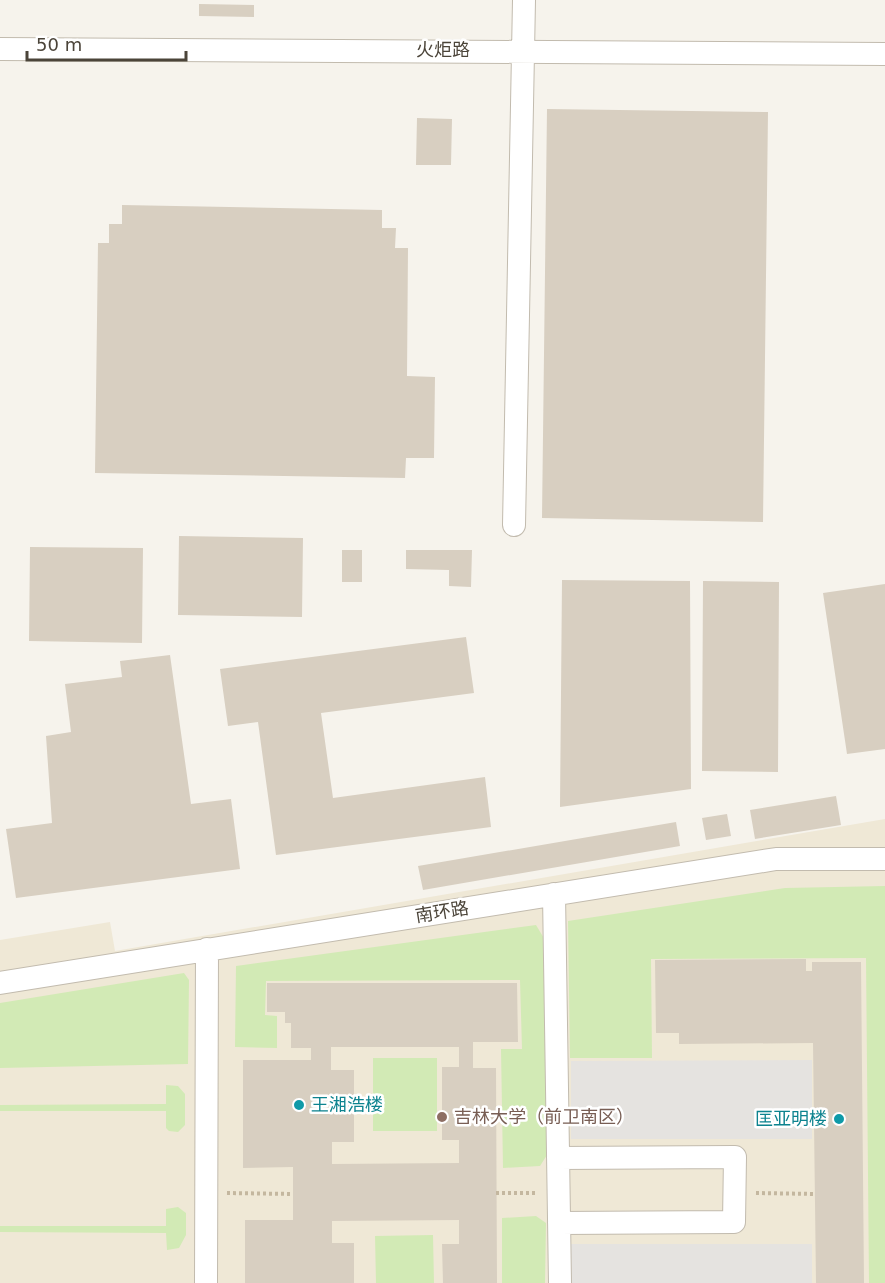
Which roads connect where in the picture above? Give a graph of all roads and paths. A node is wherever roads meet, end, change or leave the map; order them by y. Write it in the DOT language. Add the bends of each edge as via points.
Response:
graph roads {
  1 [pos="524,0"];
  2 [pos="0,49"];
  3 [pos="524,50"];
  4 [pos="885,54"];
  5 [pos="514,525"];
  6 [pos="885,859"];
  7 [pos="554,894"];
  8 [pos="207,949"];
  9 [pos="0,983"];
  10 [pos="558,1158"];
  11 [pos="206,1193"];
  12 [pos="496,1193"];
  13 [pos="559,1193"];
  14 [pos="734,1193"];
  15 [pos="293,1194"];
  16 [pos="815,1194"];
  17 [pos="559,1223"];
  18 [pos="206,1283"];
  19 [pos="560,1283"];
  1 -- 3 [label="street"];
  2 -- 3 [label="street, 火炬路"];
  3 -- 4 [label="street, 火炬路"];
  3 -- 5 [label="street"];
  6 -- 7 [label="street, 南环路" via="776,859"];
  7 -- 8 [label="street, 南环路"];
  7 -- 10 [label="street"];
  8 -- 9 [label="street, 南环路"];
  8 -- 11 [label="street"];
  10 -- 13 [label="street"];
  10 -- 14 [label="street" via="735,1157"];
  11 -- 15 [label="path"];
  11 -- 18 [label="street"];
  12 -- 13 [label="path"];
  13 -- 17 [label="street"];
  14 -- 16 [label="path"];
  14 -- 17 [label="street" via="734,1222"];
  17 -- 19 [label="street"];
}
